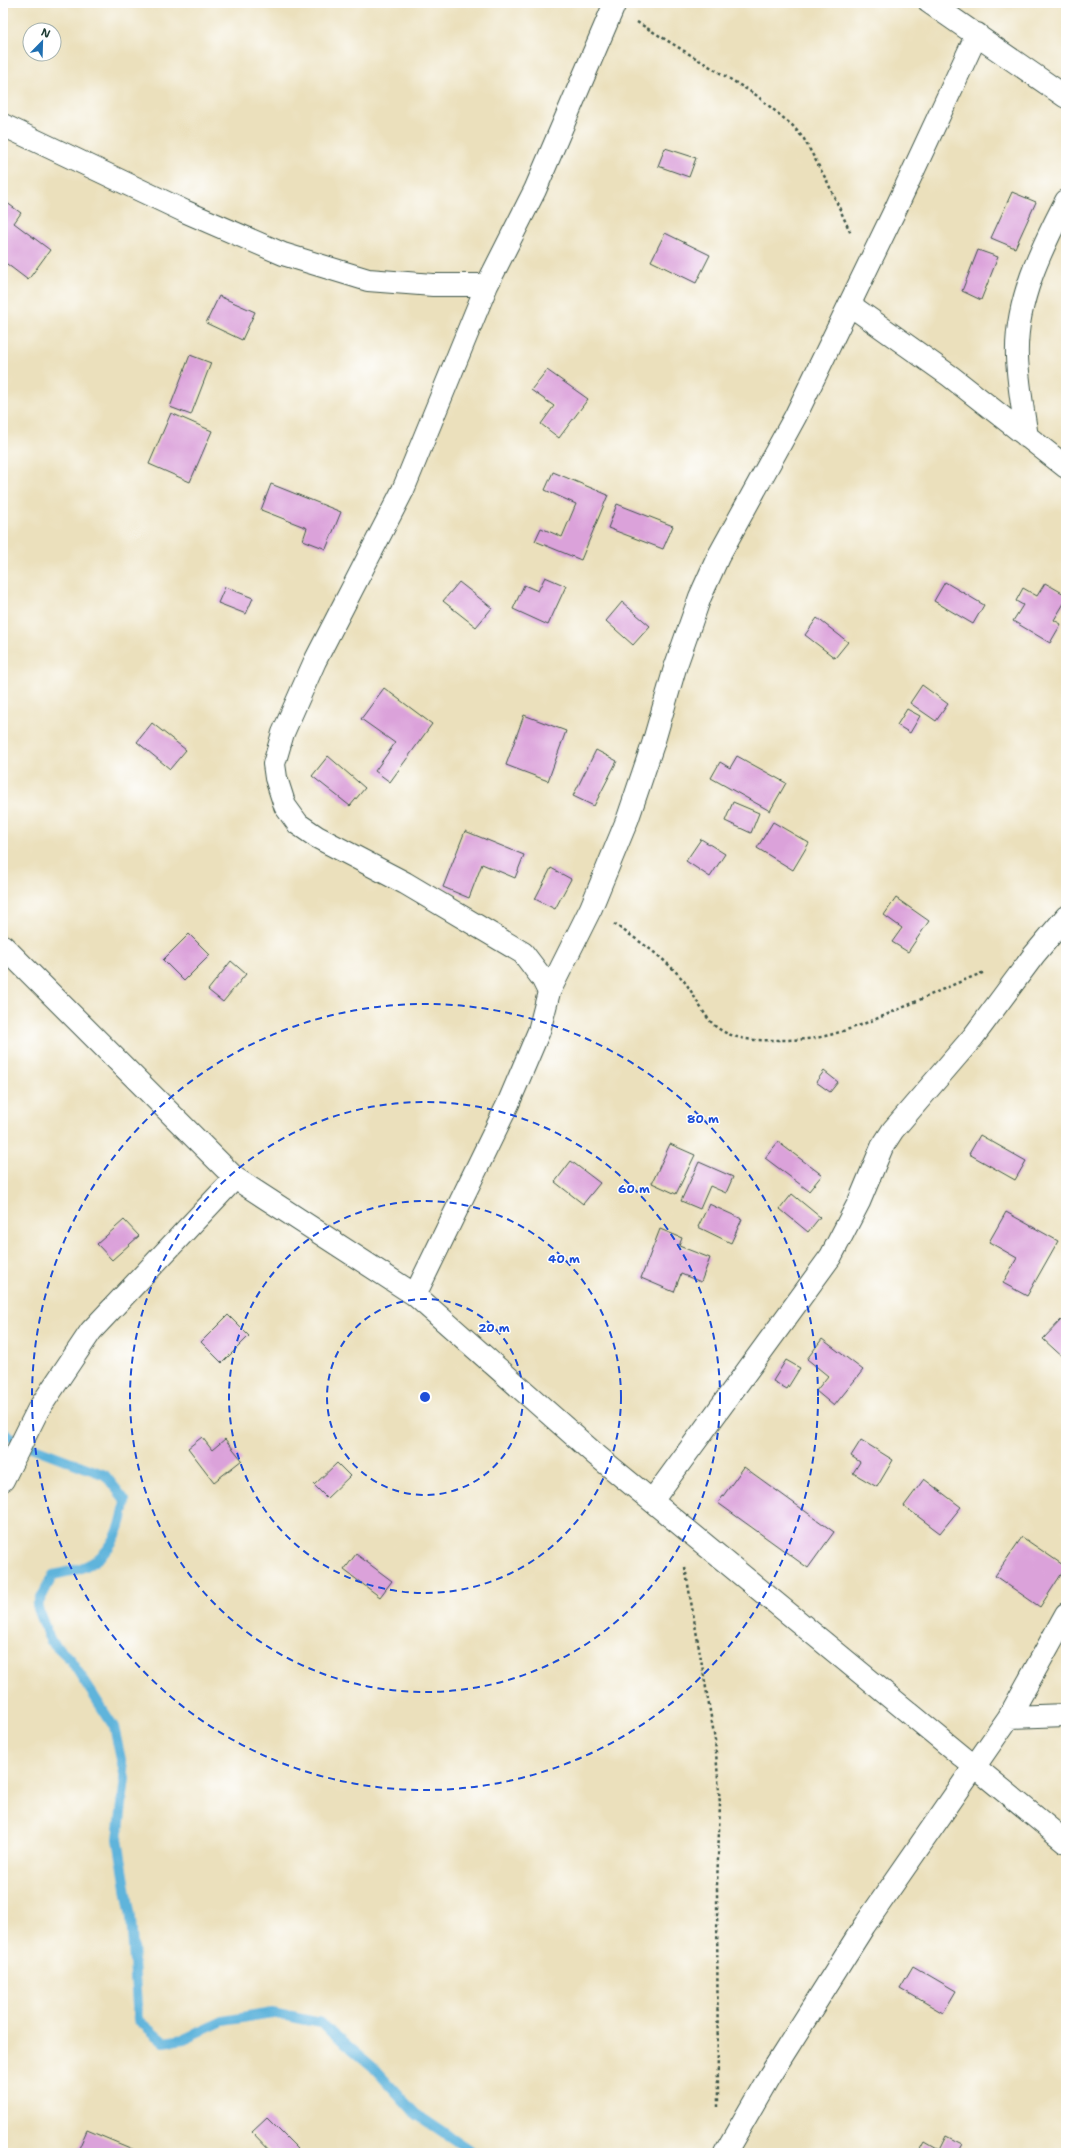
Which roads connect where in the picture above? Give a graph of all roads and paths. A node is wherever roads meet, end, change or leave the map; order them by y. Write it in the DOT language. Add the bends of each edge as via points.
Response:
graph roads {
  1 [pos="930,3"];
  2 [pos="611,4"];
  3 [pos="977,34"];
  4 [pos="1066,97"];
  5 [pos="3,125"];
  6 [pos="1066,201"];
  7 [pos="852,237"];
  8 [pos="487,285"];
  9 [pos="850,305"];
  10 [pos="1027,437"];
  11 [pos="1066,467"];
  12 [pos="591,908"];
  13 [pos="1066,917"];
  14 [pos="3,946"];
  15 [pos="990,970"];
  16 [pos="549,992"];
  17 [pos="235,1178"];
  18 [pos="415,1295"];
  19 [pos="3,1480"];
  20 [pos="652,1501"];
  21 [pos="678,1523"];
  22 [pos="1066,1614"];
  23 [pos="1066,1715"];
  24 [pos="1009,1717"];
  25 [pos="976,1766"];
  26 [pos="1066,1842"];
  27 [pos="718,2114"];
  28 [pos="725,2153"];
  1 -- 3 [label="street"];
  2 -- 7 [label="path" via="716,68 756,95 793,126 804,139 828,183"];
  2 -- 8 [label="street" via="535,190"];
  3 -- 4 [label="street"];
  3 -- 9 [label="street"];
  5 -- 8 [label="street" via="184,211 283,254 368,280 433,285"];
  6 -- 10 [label="street" via="1029,282 1021,310 1017,356 1019,390"];
  8 -- 16 [label="street" via="403,490 315,660 283,733 274,764 281,797 288,812 298,824 323,841 405,883 523,953"];
  9 -- 10 [label="street" via="950,376"];
  9 -- 12 [label="street" via="795,417 721,551 700,597 628,818"];
  10 -- 11 [label="street"];
  12 -- 15 [label="path" via="658,955 684,981 714,1025 728,1033 760,1041 832,1035 911,1005 933,993"];
  12 -- 16 [label="street"];
  13 -- 20 [label="street" via="972,1036 893,1130 882,1147 859,1202 831,1256"];
  14 -- 17 [label="street"];
  16 -- 18 [label="street" via="539,1031 514,1090"];
  17 -- 18 [label="street"];
  17 -- 19 [label="street" via="91,1331 38,1410"];
  18 -- 20 [label="street" via="596,1455"];
  20 -- 21 [label="street"];
  21 -- 25 [label="street"];
  21 -- 27 [label="path" via="715,1740 720,1804"];
  22 -- 24 [label="street"];
  23 -- 24 [label="street"];
  24 -- 25 [label="street"];
  25 -- 26 [label="street"];
  25 -- 28 [label="street" via="864,1926 770,2075"];
}
